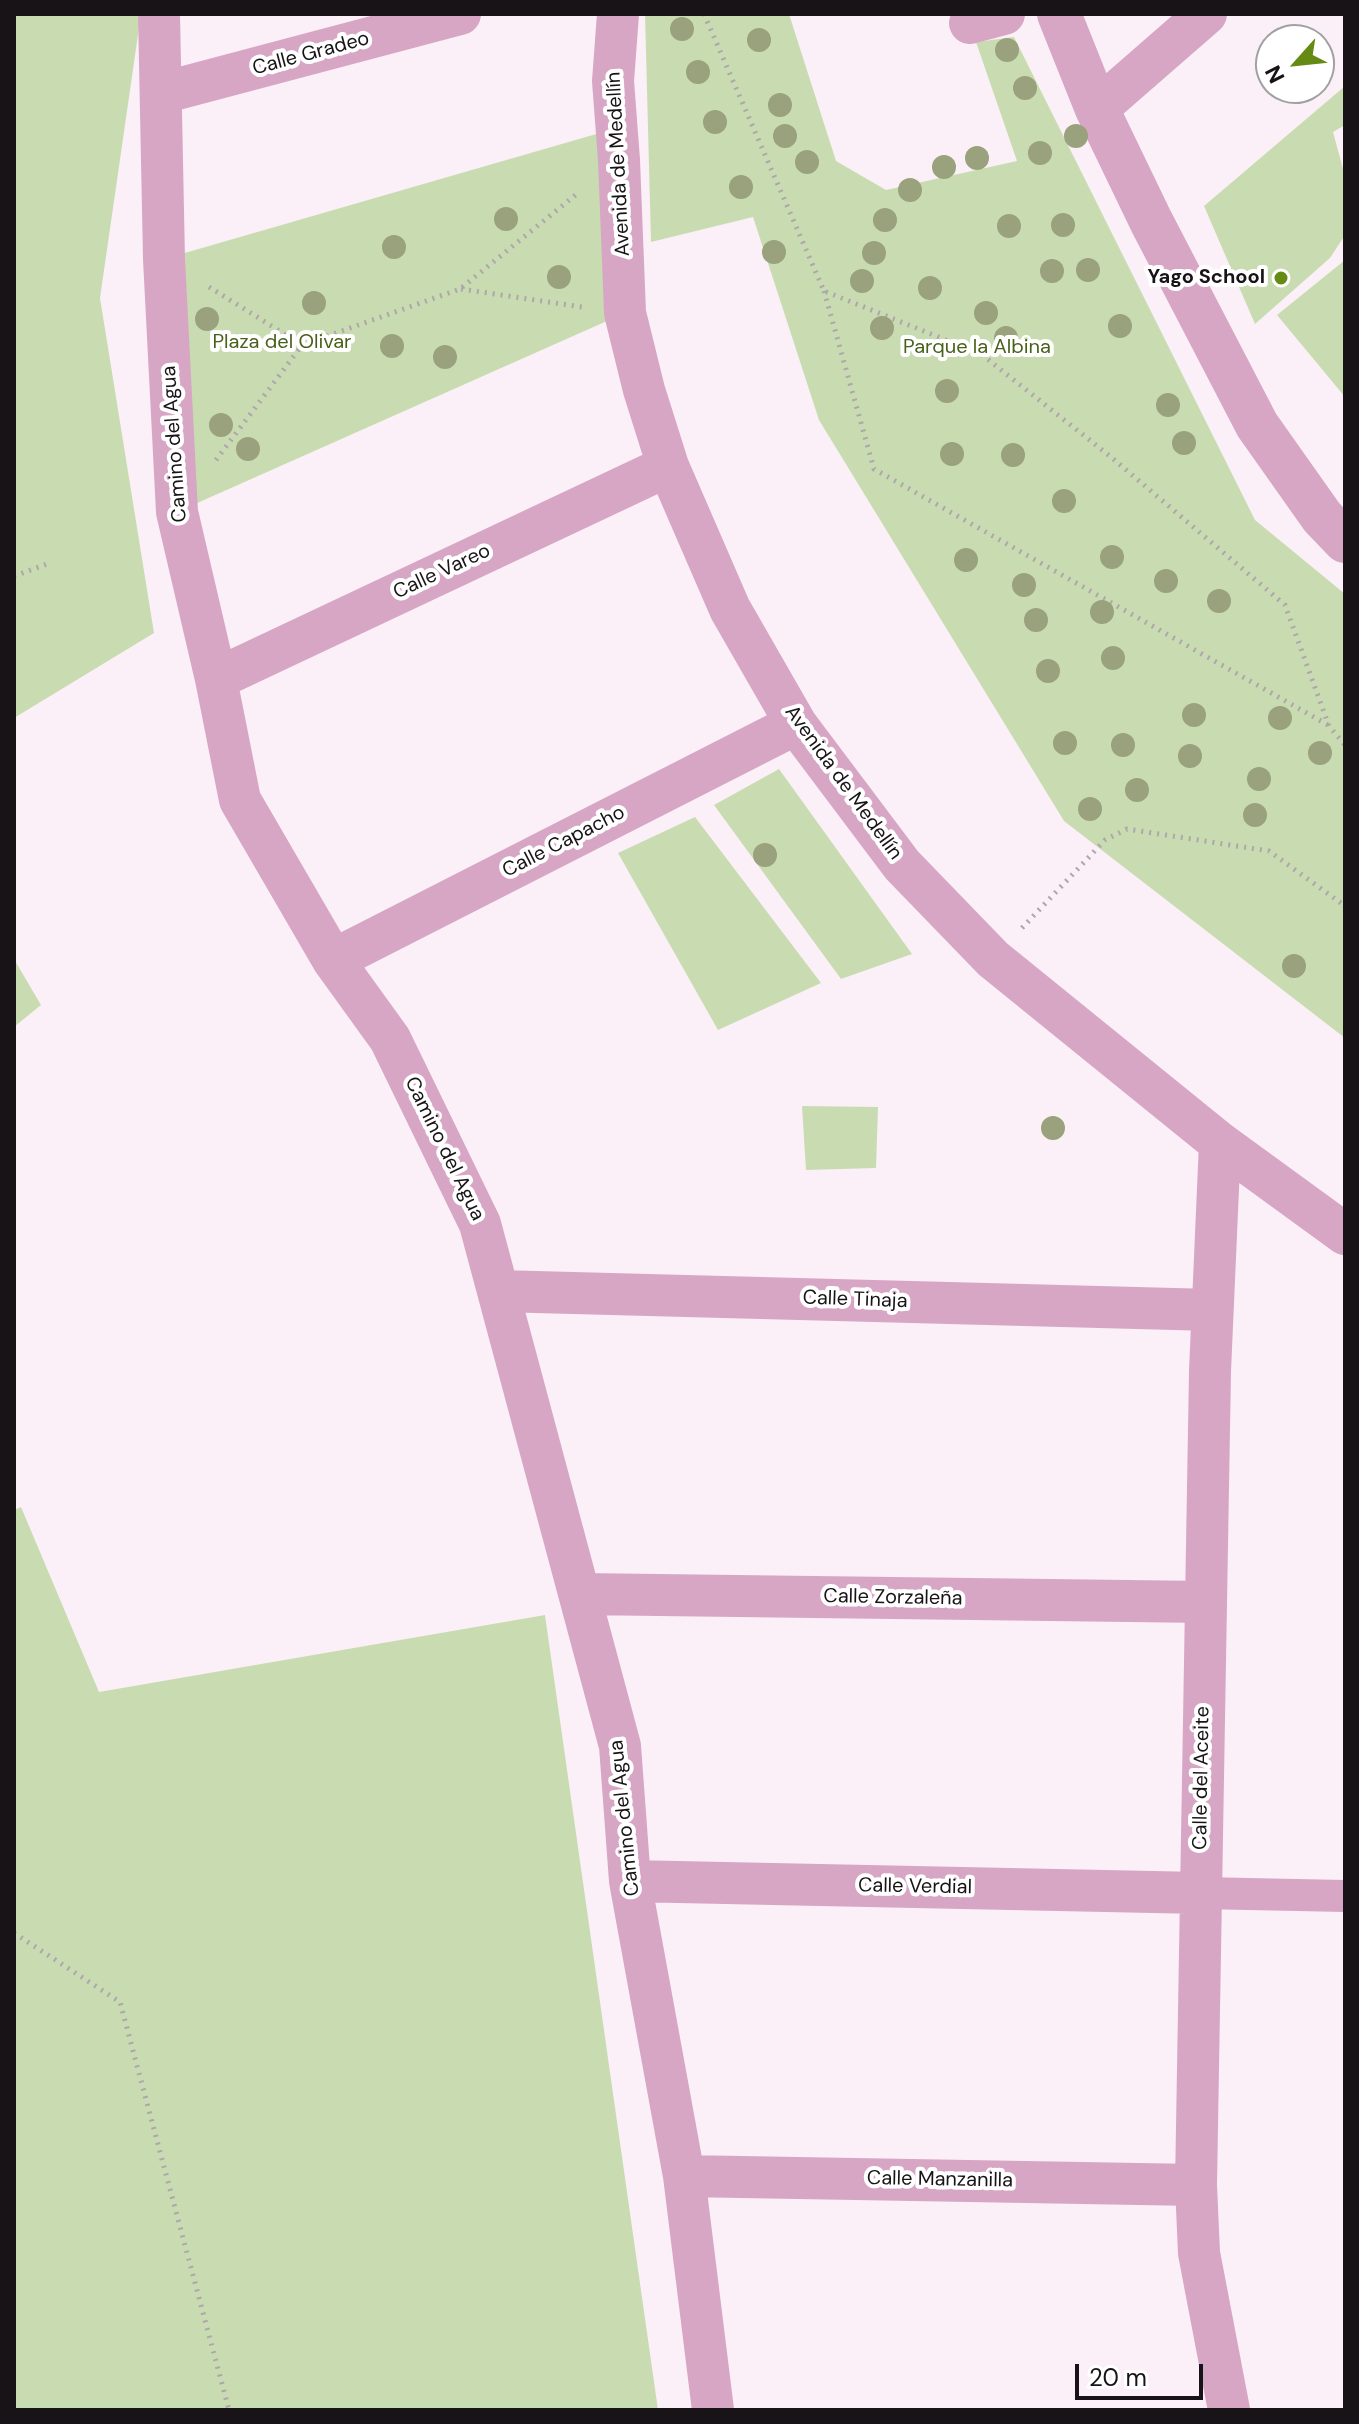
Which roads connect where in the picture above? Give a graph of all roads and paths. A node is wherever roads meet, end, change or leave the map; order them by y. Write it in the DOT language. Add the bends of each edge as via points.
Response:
graph roads {
  1 [pos="159,14"];
  2 [pos="460,14"];
  3 [pos="618,14"];
  4 [pos="704,14"];
  5 [pos="1059,14"];
  6 [pos="1206,14"];
  7 [pos="162,93"];
  8 [pos="1097,109"];
  9 [pos="619,160"];
  10 [pos="164,259"];
  11 [pos="460,289"];
  12 [pos="824,291"];
  13 [pos="625,313"];
  14 [pos="302,345"];
  15 [pos="668,466"];
  16 [pos="177,512"];
  17 [pos="1345,541"];
  18 [pos="50,563"];
  19 [pos="14,576"];
  20 [pos="216,679"];
  21 [pos="796,724"];
  22 [pos="1329,726"];
  23 [pos="1345,745"];
  24 [pos="1345,906"];
  25 [pos="993,959"];
  26 [pos="333,960"];
  27 [pos="1220,1143"];
  28 [pos="1345,1234"];
  29 [pos="498,1291"];
  30 [pos="1212,1310"];
  31 [pos="580,1594"];
  32 [pos="1206,1602"];
  33 [pos="630,1881"];
  34 [pos="1200,1893"];
  35 [pos="1345,1896"];
  36 [pos="14,1933"];
  37 [pos="684,2176"];
  38 [pos="1196,2185"];
  39 [pos="229,2410"];
  40 [pos="713,2410"];
  41 [pos="1229,2410"];
  1 -- 7 [label="street, Camino del Agua"];
  2 -- 7 [label="street, Calle Gradeo"];
  3 -- 9 [label="street, Avenida de Medellín" via="613,81"];
  4 -- 12 [label="path"];
  5 -- 8 [label="street"];
  6 -- 8 [label="street"];
  7 -- 10 [label="street, Camino del Agua"];
  8 -- 17 [label="street" via="1257,425"];
  9 -- 11 [label="path"];
  9 -- 13 [label="street, Avenida de Medellín"];
  10 -- 14 [label="path"];
  10 -- 16 [label="street, Camino del Agua"];
  11 -- 13 [label="path"];
  11 -- 14 [label="path"];
  12 -- 22 [label="path" via="981,354 1285,605"];
  12 -- 22 [label="path" via="874,469"];
  13 -- 15 [label="street, Avenida de Medellín"];
  14 -- 16 [label="path"];
  15 -- 20 [label="street, Calle Vareo"];
  15 -- 21 [label="street, Avenida de Medellín" via="730,609"];
  16 -- 20 [label="street, Camino del Agua"];
  18 -- 19 [label="path"];
  20 -- 26 [label="street, Camino del Agua" via="240,800"];
  21 -- 25 [label="street, Avenida de Medellín" via="902,865"];
  21 -- 26 [label="street, Calle Capacho"];
  22 -- 23 [label="path"];
  24 -- 25 [label="path" via="1269,851 1127,829 1105,840"];
  25 -- 27 [label="street, Avenida de Medellín"];
  26 -- 29 [label="street, Camino del Agua" via="390,1039 480,1224"];
  27 -- 28 [label="street, Avenida de Medellín"];
  27 -- 30 [label="street, Calle del Aceite"];
  29 -- 30 [label="street, Calle Tinaja"];
  29 -- 31 [label="street, Camino del Agua"];
  30 -- 32 [label="street, Calle del Aceite"];
  31 -- 32 [label="street, Calle Zorzaleña"];
  31 -- 33 [label="street, Camino del Agua" via="620,1746"];
  32 -- 34 [label="street, Calle del Aceite"];
  33 -- 34 [label="street, Calle Verdial"];
  33 -- 37 [label="street, Camino del Agua"];
  34 -- 35 [label="street"];
  34 -- 38 [label="street, Calle del Aceite"];
  36 -- 39 [label="path" via="120,2002"];
  37 -- 38 [label="street, Calle Manzanilla"];
  37 -- 40 [label="street, Camino del Agua"];
  38 -- 41 [label="street, Calle del Aceite" via="1199,2253"];
}
